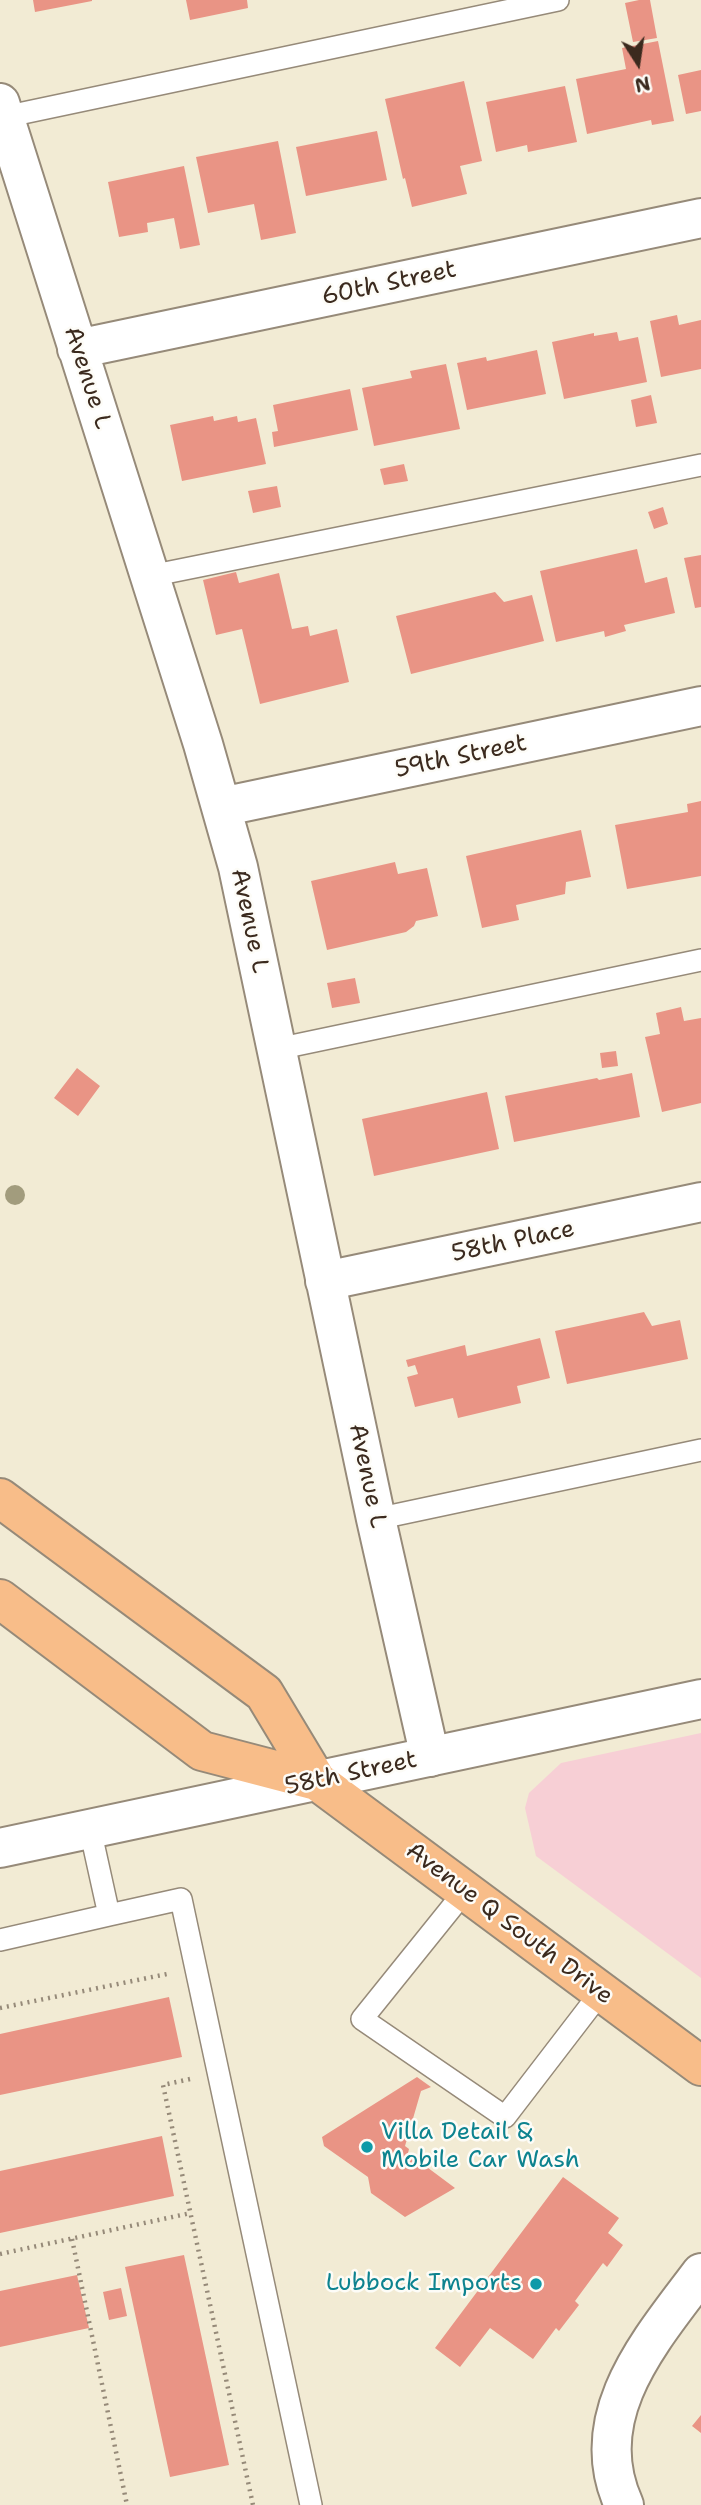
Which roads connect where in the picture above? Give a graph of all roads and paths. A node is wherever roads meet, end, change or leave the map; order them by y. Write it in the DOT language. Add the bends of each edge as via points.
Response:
graph roads {
  1 [pos="558,0"];
  2 [pos="2,110"];
  3 [pos="701,218"];
  4 [pos="77,349"];
  5 [pos="701,466"];
  6 [pos="150,576"];
  7 [pos="701,706"];
  8 [pos="221,807"];
  9 [pos="701,960"];
  10 [pos="276,1049"];
  11 [pos="701,1202"];
  12 [pos="325,1281"];
  13 [pos="701,1450"];
  14 [pos="0,1486"];
  15 [pos="0,1498"];
  16 [pos="376,1519"];
  17 [pos="40,1525"];
  18 [pos="0,1600"];
  19 [pos="0,1610"];
  20 [pos="97,1674"];
  21 [pos="701,1699"];
  22 [pos="430,1757"];
  23 [pos="317,1781"];
  24 [pos="90,1829"];
  25 [pos="0,1848"];
  26 [pos="465,1891"];
  27 [pos="109,1915"];
  28 [pos="0,1940"];
  29 [pos="172,1973"];
  30 [pos="601,1992"];
  31 [pos="0,2008"];
  32 [pos="701,2067"];
  33 [pos="195,2078"];
  34 [pos="191,2213"];
  35 [pos="72,2239"];
  36 [pos="0,2254"];
  37 [pos="701,2273"];
  38 [pos="127,2505"];
  39 [pos="252,2505"];
  40 [pos="311,2505"];
  41 [pos="624,2505"];
  1 -- 2 [label="lane"];
  2 -- 4 [label="street, Avenue L"];
  3 -- 4 [label="street, 60th Street"];
  4 -- 6 [label="street, Avenue L"];
  5 -- 6 [label="lane"];
  6 -- 8 [label="street, Avenue L"];
  7 -- 8 [label="street, 59th Street"];
  8 -- 10 [label="street, Avenue L"];
  9 -- 10 [label="lane"];
  10 -- 12 [label="street, Avenue L"];
  11 -- 12 [label="street, 58th Place"];
  12 -- 16 [label="street, Avenue L"];
  13 -- 16 [label="lane"];
  14 -- 17 [label="highway"];
  15 -- 17 [label="highway, Avenue Q South Drive"];
  16 -- 22 [label="street, Avenue L"];
  17 -- 23 [label="highway, Avenue Q South Drive" via="264,1693"];
  18 -- 20 [label="highway, Avenue Q South Drive"];
  19 -- 20 [label="highway"];
  20 -- 23 [label="highway, Avenue Q South Drive" via="202,1751"];
  21 -- 22 [label="street, 58th Street"];
  22 -- 23 [label="street, 58th Street"];
  23 -- 24 [label="street, 58th Street"];
  23 -- 26 [label="highway, Avenue Q South Drive"];
  24 -- 25 [label="street, 58th Street"];
  24 -- 27 [label="lane"];
  26 -- 30 [label="highway, Avenue Q South Drive"];
  26 -- 30 [label="lane" via="362,2018 505,2117"];
  27 -- 28 [label="lane"];
  27 -- 40 [label="lane" via="181,1899"];
  29 -- 31 [label="path"];
  30 -- 32 [label="highway, Avenue Q South Drive"];
  33 -- 34 [label="path" via="163,2085"];
  34 -- 35 [label="path"];
  34 -- 39 [label="path"];
  35 -- 36 [label="path"];
  35 -- 38 [label="path"];
  37 -- 41 [label="street" via="642,2352 618,2402 611,2445 616,2489"];
}
